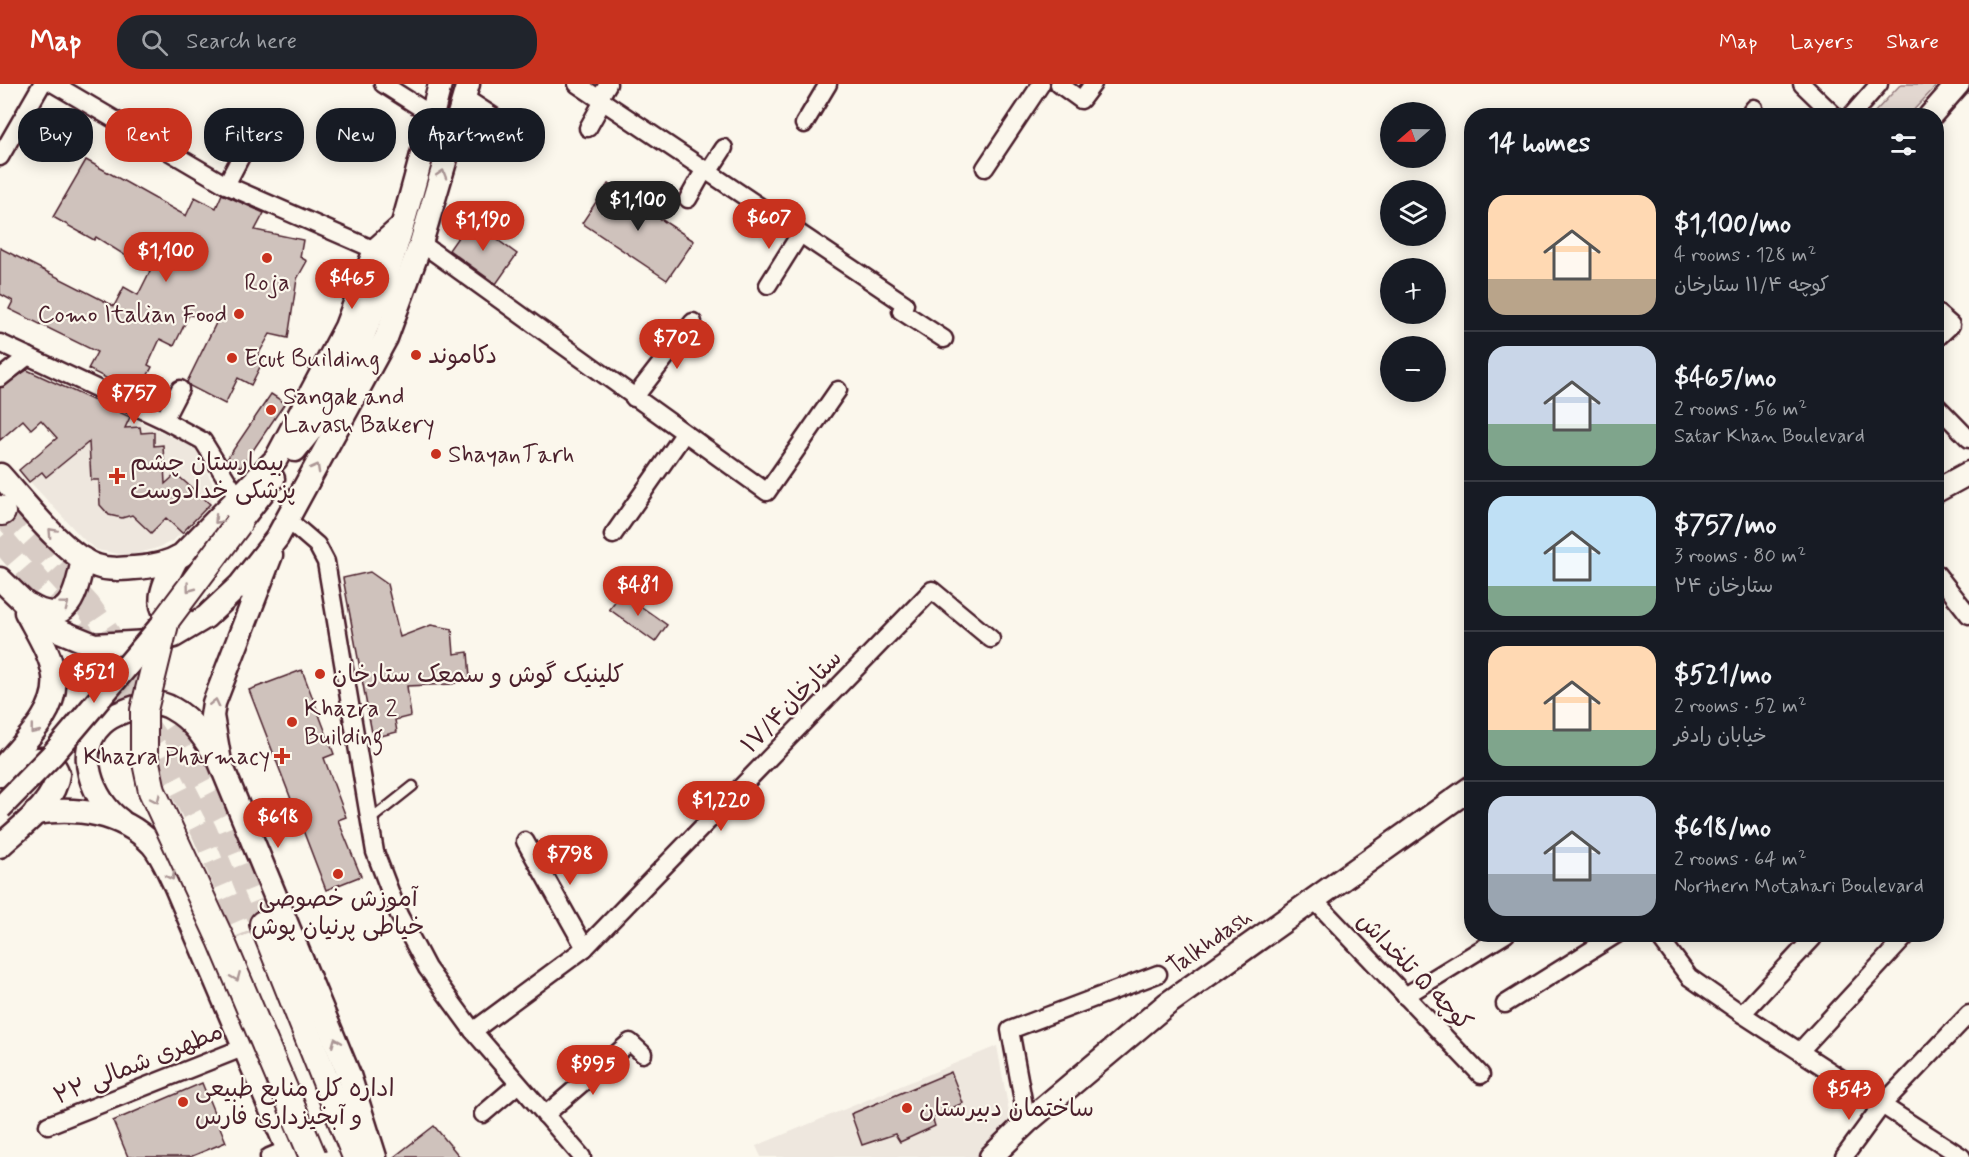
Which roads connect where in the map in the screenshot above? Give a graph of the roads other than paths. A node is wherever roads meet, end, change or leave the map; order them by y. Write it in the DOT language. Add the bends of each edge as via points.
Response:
graph roads {
  1 [pos="42,84"];
  2 [pos="54,84"];
  3 [pos="383,84"];
  4 [pos="440,84"];
  5 [pos="577,84"];
  6 [pos="609,84"];
  7 [pos="828,84"];
  8 [pos="1041,84"];
  9 [pos="1059,84"];
  10 [pos="1093,84"];
  11 [pos="1802,84"];
  12 [pos="1879,84"];
  13 [pos="1958,84"];
  14 [pos="467,91"];
  15 [pos="601,100"];
  16 [pos="421,108"];
  17 [pos="434,108"];
  18 [pos="488,108"];
  19 [pos="1827,108"];
  20 [pos="1858,108"];
  21 [pos="1937,108"];
  22 [pos="804,124"];
  23 [pos="588,128"];
  24 [pos="724,148"];
  25 [pos="0,157"];
  26 [pos="238,162"];
  27 [pos="419,162"];
  28 [pos="985,168"];
  29 [pos="707,170"];
  30 [pos="226,185"];
  31 [pos="688,199"];
  32 [pos="402,226"];
  33 [pos="800,234"];
  34 [pos="421,243"];
  35 [pos="375,250"];
  36 [pos="768,285"];
  37 [pos="1944,319"];
  38 [pos="693,322"];
  39 [pos="1944,332"];
  40 [pos="944,339"];
  41 [pos="0,343"];
  42 [pos="28,356"];
  43 [pos="0,378"];
  44 [pos="180,389"];
  45 [pos="838,390"];
  46 [pos="634,398"];
  47 [pos="1944,413"];
  48 [pos="164,420"];
  49 [pos="684,434"];
  50 [pos="1969,439"];
  51 [pos="1969,473"];
  52 [pos="0,475"];
  53 [pos="1944,486"];
  54 [pos="238,498"];
  55 [pos="238,524"];
  56 [pos="282,529"];
  57 [pos="613,535"];
  58 [pos="177,558"];
  59 [pos="83,559"];
  60 [pos="0,579"];
  61 [pos="1944,583"];
  62 [pos="20,600"];
  63 [pos="212,610"];
  64 [pos="1969,615"];
  65 [pos="166,620"];
  66 [pos="991,639"];
  67 [pos="113,716"];
  68 [pos="220,762"];
  69 [pos="0,773"];
  70 [pos="413,786"];
  71 [pos="1464,792"];
  72 [pos="0,808"];
  73 [pos="35,813"];
  74 [pos="369,822"];
  75 [pos="138,833"];
  76 [pos="525,841"];
  77 [pos="0,846"];
  78 [pos="1315,901"];
  79 [pos="1493,942"];
  80 [pos="1604,942"];
  81 [pos="1663,942"];
  82 [pos="1809,942"];
  83 [pos="1901,942"];
  84 [pos="585,948"];
  85 [pos="1158,974"];
  86 [pos="1405,996"];
  87 [pos="1505,1004"];
  88 [pos="1742,1014"];
  89 [pos="1969,1014"];
  90 [pos="473,1031"];
  91 [pos="245,1047"];
  92 [pos="1800,1051"];
  93 [pos="643,1054"];
  94 [pos="1481,1075"];
  95 [pos="517,1085"];
  96 [pos="1882,1105"];
  97 [pos="483,1114"];
  98 [pos="545,1115"];
  99 [pos="1028,1122"];
  100 [pos="48,1125"];
  101 [pos="283,1154"];
  102 [pos="313,1157"];
  103 [pos="337,1157"];
  104 [pos="356,1157"];
  105 [pos="375,1157"];
  106 [pos="582,1157"];
  107 [pos="991,1157"];
  108 [pos="1844,1157"];
  109 [pos="1962,1157"];
  1 -- 25 [label="street"];
  2 -- 30 [label="street"];
  3 -- 16 [label="street"];
  4 -- 17 [label="main road"];
  5 -- 15 [label="street"];
  6 -- 15 [label="street"];
  7 -- 22 [label="street"];
  8 -- 28 [label="street"];
  9 -- 10 [label="street" via="1081,100"];
  11 -- 19 [label="street"];
  12 -- 20 [label="street"];
  13 -- 21 [label="main road"];
  14 -- 18 [label="street"];
  34 -- 14 [label="main road, one-way"];
  15 -- 23 [label="street"];
  15 -- 29 [label="street"];
  24 -- 29 [label="street"];
  26 -- 30 [label="street"];
  27 -- 32 [label="main road"];
  29 -- 31 [label="street"];
  29 -- 33 [label="street"];
  30 -- 35 [label="street"];
  32 -- 35 [label="main road"];
  32 -- 55 [label="main road" via="375,308 324,412"];
  33 -- 36 [label="street"];
  33 -- 40 [label="street" via="905,304 901,311"];
  34 -- 46 [label="street"];
  56 -- 34 [label="main road, one-way" via="386,338"];
  35 -- 54 [label="main road" via="346,327 305,409 276,459"];
  37 -- 39 [label="street" via="1951,325"];
  38 -- 46 [label="street"];
  41 -- 42 [label="street"];
  42 -- 43 [label="street"];
  42 -- 48 [label="street"];
  44 -- 48 [label="street"];
  45 -- 49 [label="street" via="767,492"];
  46 -- 49 [label="street"];
  47 -- 50 [label="street"];
  48 -- 54 [label="street" via="203,441"];
  49 -- 57 [label="street"];
  51 -- 53 [label="main road"];
  59 -- 52 [label="main road, one-way" via="60,540"];
  54 -- 58 [label="main road, one-way"];
  55 -- 65 [label="main road, one-way, bridge"];
  56 -- 63 [label="main road" via="240,585"];
  68 -- 56 [label="main road, one-way" via="212,716 214,703"];
  56 -- 74 [label="street" via="317,545 326,562"];
  58 -- 59 [label="main road" via="164,564 125,569 108,569"];
  58 -- 63 [label="main road" via="163,584 162,604 181,620 191,620"];
  62 -- 59 [label="main road, one-way" via="37,610 63,609 76,596"];
  60 -- 62 [label="main road"];
  61 -- 64 [label="street"];
  62 -- 63 [label="main road" via="50,627 94,645 148,642 174,636"];
  62 -- 69 [label="main road, one-way" via="51,665 54,690 41,721"];
  65 -- 72 [label="main road, bridge" via="60,746"];
  65 -- 102 [label="main road, one-way, bridge" via="144,710 147,773"];
  66 -- 84 [label="street, ستارخان۱۷/۴" via="932,591"];
  67 -- 68 [label="main road" via="147,702 162,704 196,726"];
  67 -- 69 [label="main road" via="52,741"];
  67 -- 75 [label="main road" via="93,736 89,753 91,783 110,813"];
  105 -- 68 [label="main road, one-way" via="349,1075"];
  69 -- 73 [label="main road" via="36,759 51,761 57,781"];
  70 -- 74 [label="lane"];
  71 -- 78 [label="main road, Talkhdash"];
  73 -- 75 [label="main road" via="66,808 100,813"];
  73 -- 77 [label="main road"];
  74 -- 90 [label="street" via="375,852 399,915 427,968"];
  75 -- 91 [label="main road, one-way" via="152,845 175,885"];
  76 -- 84 [label="street"];
  78 -- 86 [label="street, کوچه ۵ تلخداش"];
  78 -- 99 [label="main road, Talkhdash" via="1167,1004"];
  79 -- 86 [label="street"];
  80 -- 87 [label="street"];
  81 -- 88 [label="street" via="1689,977"];
  82 -- 88 [label="street"];
  83 -- 92 [label="street"];
  84 -- 90 [label="street, ستارخان۱۷/۴"];
  85 -- 99 [label="street" via="1010,1029"];
  86 -- 94 [label="street, کوچه ۵ تلخداش"];
  88 -- 92 [label="street"];
  89 -- 96 [label="street"];
  90 -- 95 [label="street"];
  91 -- 100 [label="street, مطهرى شمالى ۲۲"];
  91 -- 101 [label="main road"];
  92 -- 96 [label="street"];
  93 -- 98 [label="street" via="630,1042"];
  95 -- 97 [label="street"];
  95 -- 98 [label="street"];
  96 -- 108 [label="street"];
  96 -- 109 [label="street"];
  98 -- 106 [label="street"];
  99 -- 107 [label="main road, Talkhdash"];
  103 -- 104 [label="main road" via="256,929"];
}
